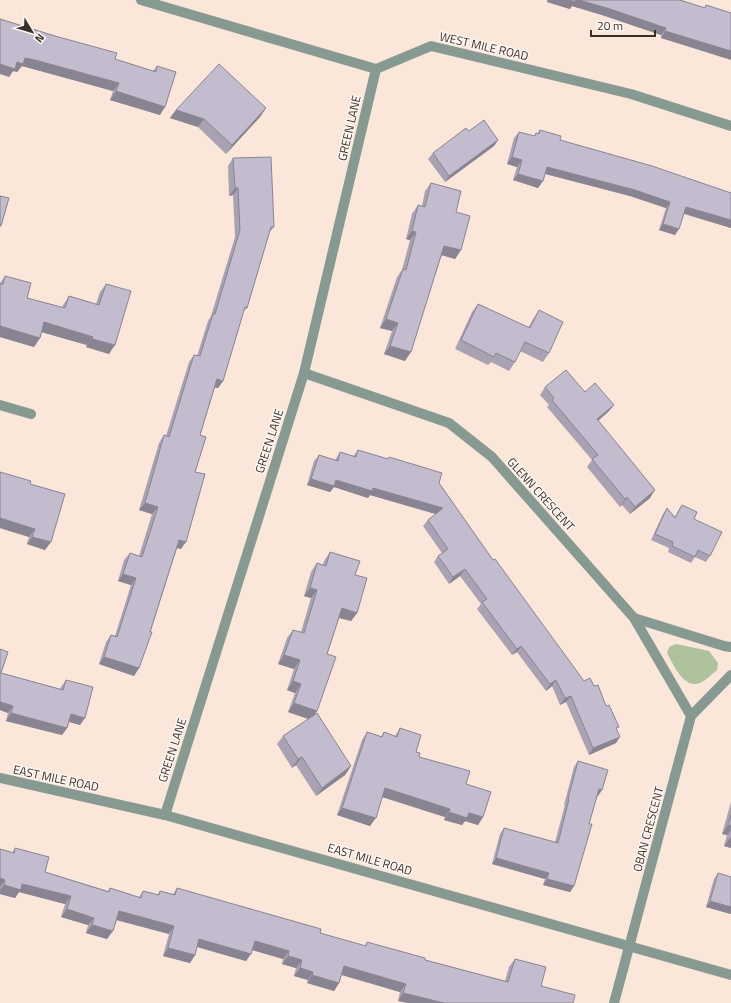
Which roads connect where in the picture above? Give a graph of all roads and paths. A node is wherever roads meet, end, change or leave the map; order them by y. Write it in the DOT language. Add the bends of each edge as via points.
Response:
graph roads {
  1 [pos="140,0"];
  2 [pos="376,69"];
  3 [pos="731,126"];
  4 [pos="304,373"];
  5 [pos="0,405"];
  6 [pos="31,414"];
  7 [pos="634,618"];
  8 [pos="731,647"];
  9 [pos="731,675"];
  10 [pos="691,716"];
  11 [pos="0,778"];
  12 [pos="165,815"];
  13 [pos="630,946"];
  14 [pos="731,975"];
  15 [pos="614,1003"];
  1 -- 2 [label="street"];
  2 -- 3 [label="street, WEST MILE ROAD" via="432,46 631,94"];
  2 -- 4 [label="street, GREEN LANE"];
  4 -- 7 [label="street, GLENN CRESCENT" via="449,422 492,457"];
  4 -- 12 [label="street, GREEN LANE"];
  5 -- 6 [label="street"];
  7 -- 8 [label="street"];
  7 -- 10 [label="street, GLENN CRESCENT"];
  9 -- 10 [label="street, OBAN CRESCENT"];
  10 -- 13 [label="street, OBAN CRESCENT"];
  11 -- 12 [label="street, EAST MILE ROAD"];
  12 -- 13 [label="street, EAST MILE ROAD"];
  13 -- 14 [label="street, EAST MILE ROAD"];
  13 -- 15 [label="street, OBAN CRESCENT"];
}
